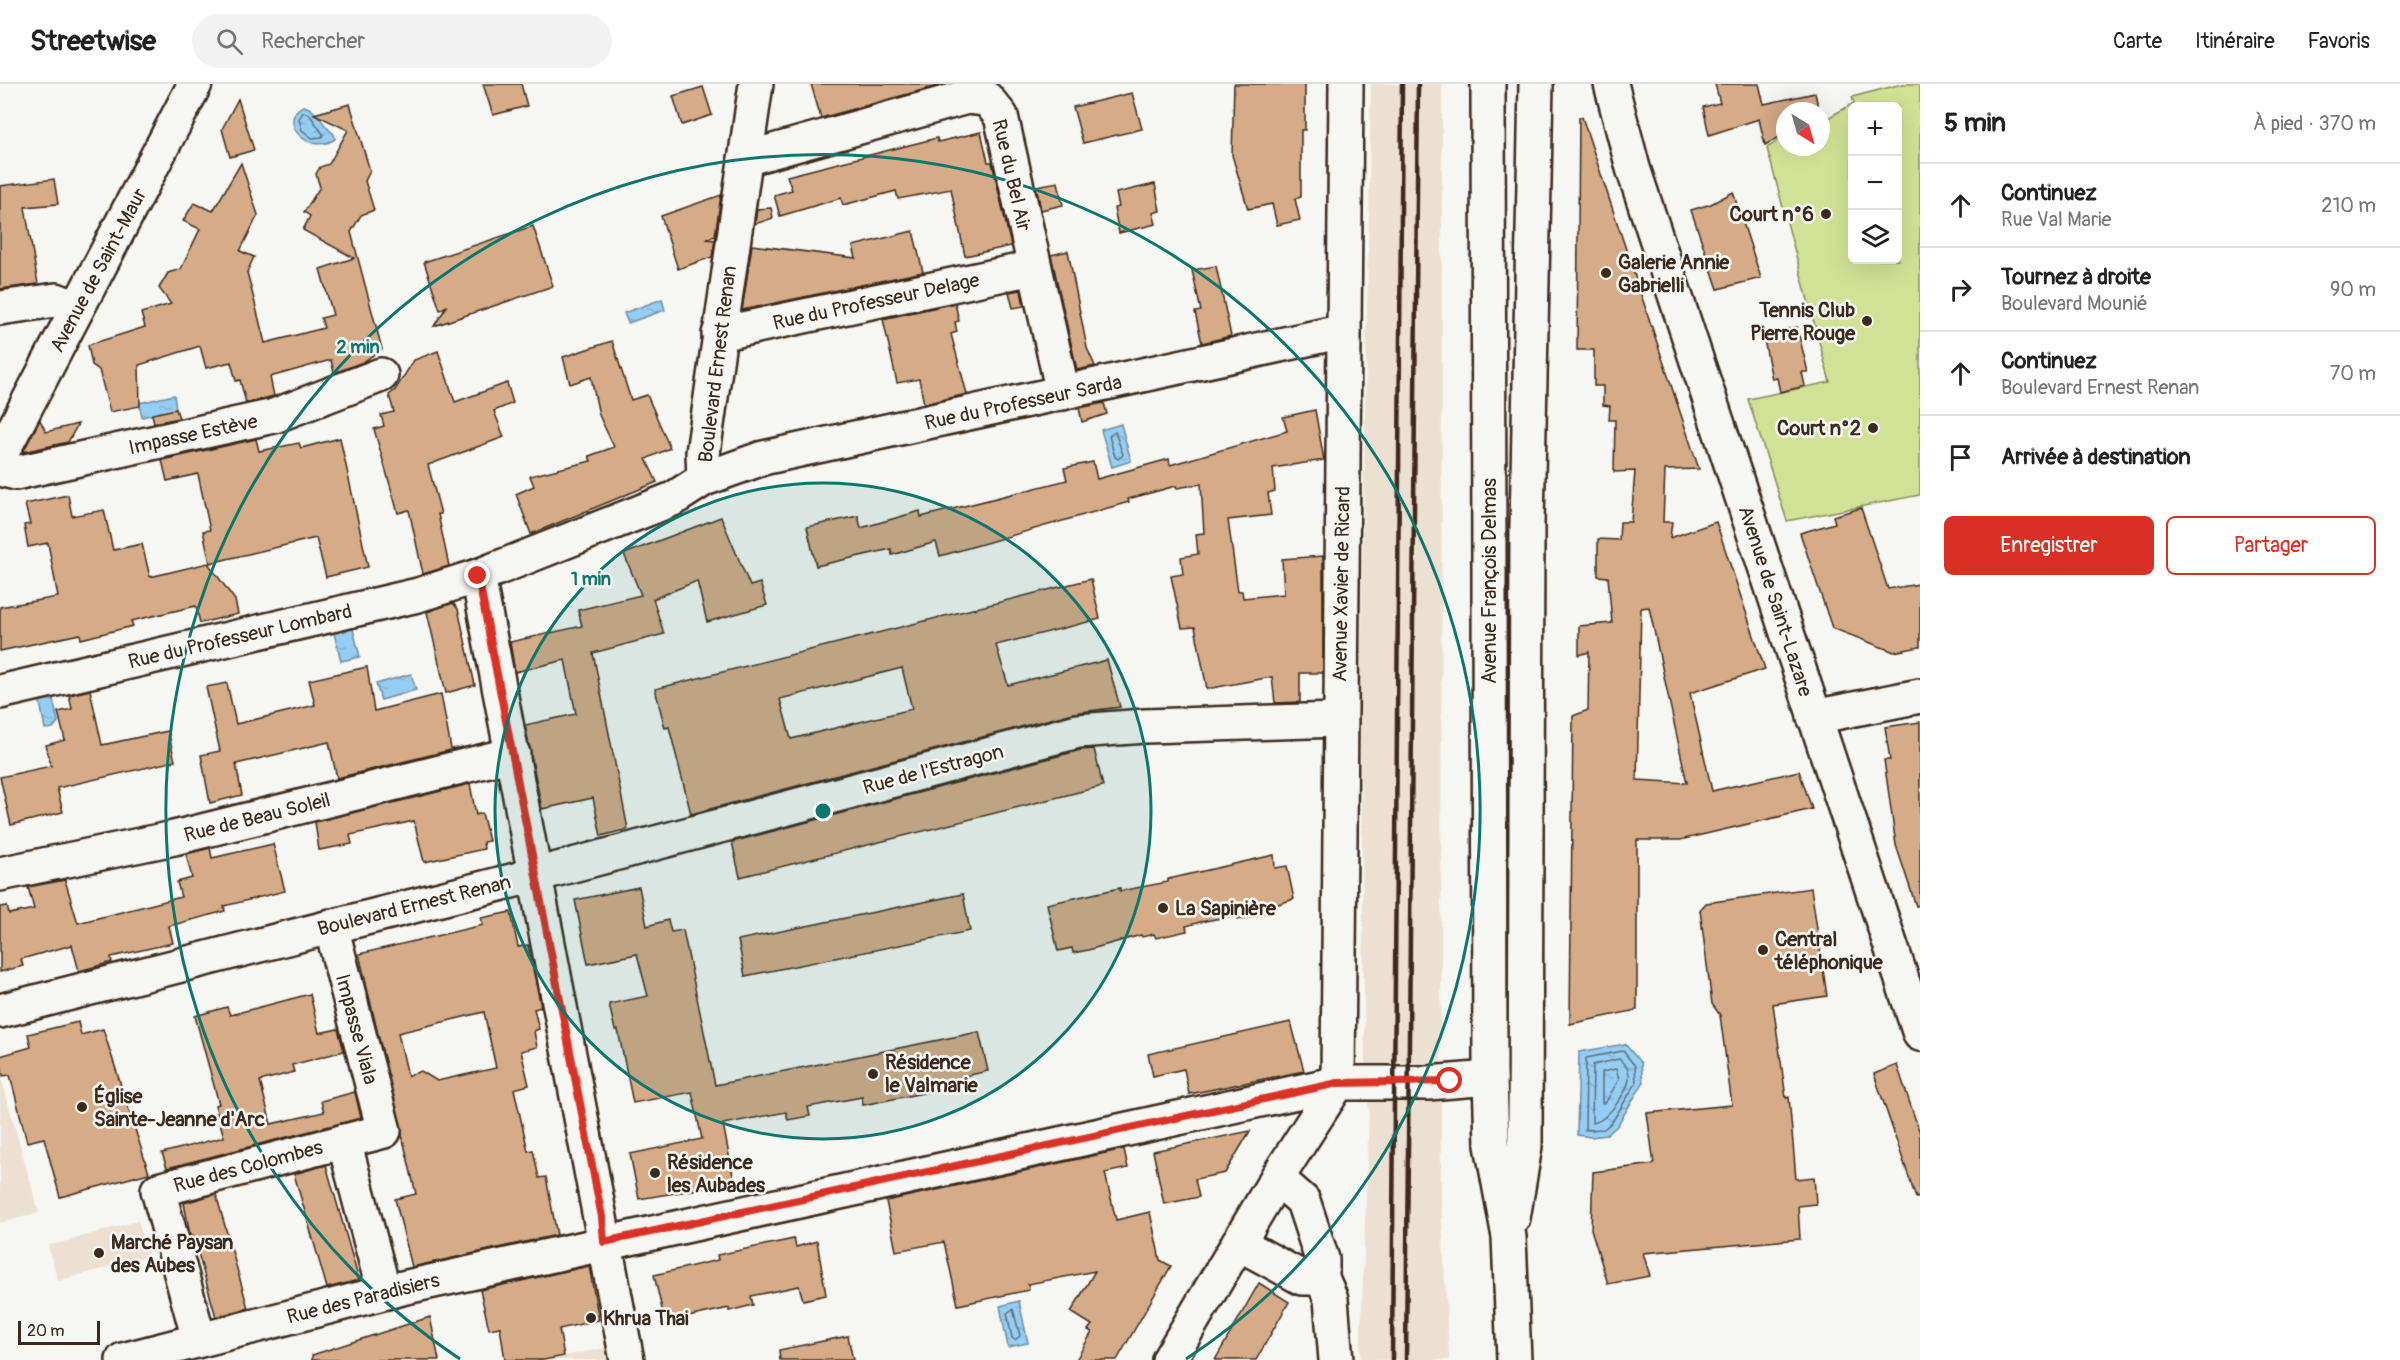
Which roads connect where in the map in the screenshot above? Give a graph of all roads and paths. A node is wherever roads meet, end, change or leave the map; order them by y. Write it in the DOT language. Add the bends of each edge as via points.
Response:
graph roads {
  1 [pos="195,84"];
  2 [pos="756,84"];
  3 [pos="1346,84"];
  4 [pos="1488,84"];
  5 [pos="1536,84"];
  6 [pos="1591,84"];
  7 [pos="1611,84"];
  8 [pos="745,159"];
  9 [pos="1633,168"];
  10 [pos="1033,268"];
  11 [pos="0,308"];
  12 [pos="77,308"];
  13 [pos="1344,331"];
  14 [pos="719,334"];
  15 [pos="381,375"];
  16 [pos="1063,393"];
  17 [pos="0,456"];
  18 [pos="0,469"];
  19 [pos="704,479"];
  20 [pos="478,576"];
  21 [pos="0,692"];
  22 [pos="1920,696"];
  23 [pos="1814,717"];
  24 [pos="1340,720"];
  25 [pos="513,754"];
  26 [pos="0,874"];
  27 [pos="535,875"];
  28 [pos="331,926"];
  29 [pos="0,1011"];
  30 [pos="1920,1034"];
  31 [pos="1490,1078"];
  32 [pos="1525,1078"];
  33 [pos="1338,1083"];
  34 [pos="384,1131"];
  35 [pos="344,1141"];
  36 [pos="1277,1178"];
  37 [pos="1509,1237"];
  38 [pos="604,1242"];
  39 [pos="1238,1243"];
  40 [pos="1322,1278"];
  41 [pos="384,1292"];
  42 [pos="199,1339"];
  43 [pos="123,1360"];
  44 [pos="627,1360"];
  45 [pos="1169,1360"];
  46 [pos="1336,1360"];
  47 [pos="1514,1360"];
  1 -- 12 [label="street, Avenue de Saint-Maur"];
  2 -- 8 [label="street, Boulevard Ernest Renan"];
  3 -- 13 [label="street, Avenue Xavier de Ricard"];
  4 -- 31 [label="street, Avenue François Delmas"];
  5 -- 32 [label="street, Avenue François Delmas" via="1527,537"];
  6 -- 9 [label="street, Avenue de Saint-Lazare"];
  7 -- 9 [label="street, Avenue de Saint-Lazare"];
  8 -- 10 [label="street, Rue du Bel Air" via="967,97 987,99 1001,116"];
  8 -- 14 [label="street, Boulevard Ernest Renan"];
  9 -- 23 [label="street, Avenue de Saint-Lazare"];
  10 -- 14 [label="street, Rue du Professeur Delage"];
  10 -- 16 [label="street, Rue du Bel Air"];
  11 -- 12 [label="street" via="56,300"];
  12 -- 17 [label="street, Avenue de Saint-Maur"];
  13 -- 16 [label="street, Rue du Professeur Sarda"];
  13 -- 24 [label="street, Avenue Xavier de Ricard"];
  14 -- 19 [label="street, Boulevard Ernest Renan" via="703,453"];
  15 -- 18 [label="street, Impasse Estève" via="274,416 16,473"];
  16 -- 19 [label="street, Rue du Professeur Sarda" via="763,458"];
  19 -- 20 [label="street, Boulevard Ernest Renan" via="673,499"];
  20 -- 21 [label="street, Rue du Professeur Lombard" via="418,595"];
  20 -- 25 [label="street, Boulevard Ernest Renan"];
  22 -- 23 [label="street"];
  23 -- 30 [label="street, Avenue de Saint-Lazare"];
  24 -- 27 [label="street, Rue de l'Estragon" via="1078,731"];
  24 -- 33 [label="street, Avenue Xavier de Ricard"];
  25 -- 26 [label="street, Rue de Beau Soleil" via="174,838"];
  25 -- 27 [label="street, Boulevard Ernest Renan"];
  27 -- 28 [label="street, Boulevard Ernest Renan"];
  27 -- 38 [label="street"];
  28 -- 29 [label="street, Boulevard Ernest Renan"];
  28 -- 34 [label="street, Impasse Viala"];
  31 -- 32 [label="street"];
  31 -- 33 [label="street, Rue des Paradisiers"];
  31 -- 37 [label="street, Avenue François Delmas" via="1492,1145"];
  32 -- 37 [label="street, Avenue François Delmas" via="1525,1146"];
  33 -- 36 [label="street"];
  33 -- 38 [label="street, Rue des Paradisiers"];
  34 -- 35 [label="street, Rue des Colombes"];
  35 -- 41 [label="street"];
  35 -- 42 [label="street, Rue des Colombes" via="158,1190"];
  36 -- 39 [label="street"];
  36 -- 40 [label="street" via="1303,1201 1322,1259"];
  37 -- 47 [label="street, Avenue François Delmas"];
  38 -- 41 [label="street, Rue des Paradisiers"];
  38 -- 44 [label="street"];
  39 -- 40 [label="street" via="1302,1278"];
  39 -- 45 [label="street"];
  40 -- 46 [label="street" via="1331,1299"];
  41 -- 42 [label="street, Rue des Paradisiers"];
  42 -- 43 [label="street, Rue des Paradisiers"];
}
